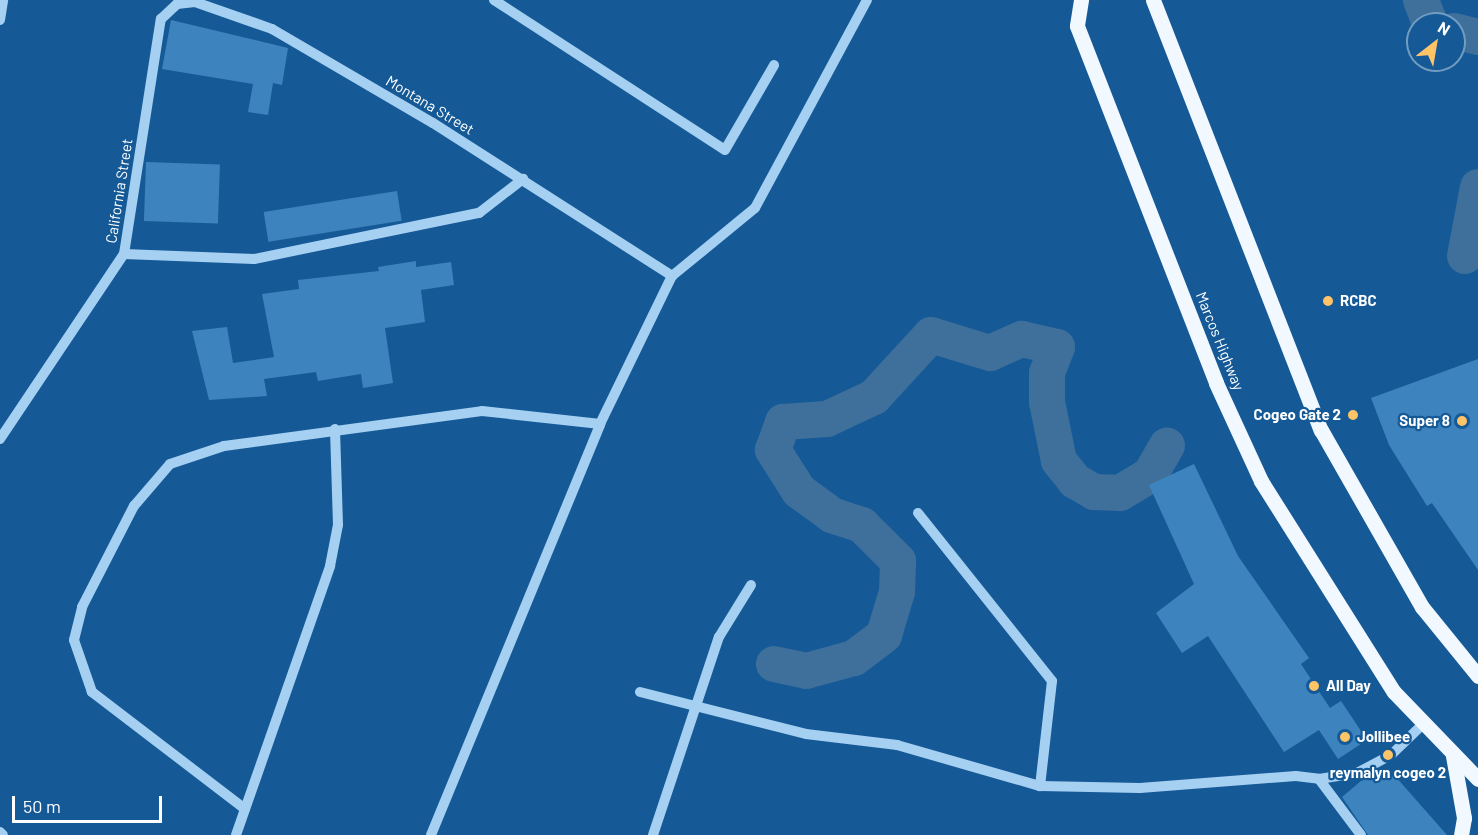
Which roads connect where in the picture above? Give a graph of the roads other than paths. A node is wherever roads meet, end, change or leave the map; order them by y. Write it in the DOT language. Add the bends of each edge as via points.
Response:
graph roads {
  1 [pos="3,0"];
  2 [pos="494,0"];
  3 [pos="867,0"];
  4 [pos="1081,0"];
  5 [pos="1153,0"];
  6 [pos="0,20"];
  7 [pos="161,20"];
  8 [pos="774,65"];
  9 [pos="523,180"];
  10 [pos="124,254"];
  11 [pos="672,276"];
  12 [pos="600,424"];
  13 [pos="335,429"];
  14 [pos="0,439"];
  15 [pos="918,513"];
  16 [pos="750,585"];
  17 [pos="1478,676"];
  18 [pos="640,693"];
  19 [pos="697,708"];
  20 [pos="1422,725"];
  21 [pos="1453,756"];
  22 [pos="1319,779"];
  23 [pos="1478,779"];
  24 [pos="1040,786"];
  25 [pos="245,809"];
  26 [pos="236,835"];
  27 [pos="431,835"];
  28 [pos="653,835"];
  29 [pos="1361,835"];
  30 [pos="1461,835"];
  1 -- 6 [label="street"];
  2 -- 8 [label="street" via="725,150"];
  3 -- 11 [label="street" via="755,208"];
  4 -- 20 [label="main road, Marcos Highway" via="1077,26 1216,383 1261,481 1329,595 1394,692"];
  5 -- 17 [label="main road" via="1322,430 1416,597"];
  7 -- 9 [label="street, Montana Street" via="177,4 195,2 272,29"];
  7 -- 10 [label="street, California Street"];
  9 -- 10 [label="street" via="479,213 255,259"];
  9 -- 11 [label="street, Montana Street"];
  10 -- 14 [label="street, California Street"];
  11 -- 12 [label="street"];
  12 -- 13 [label="street" via="482,411"];
  12 -- 27 [label="street"];
  13 -- 25 [label="street" via="338,525 330,566"];
  13 -- 25 [label="street" via="224,447 170,464 134,506 82,607 74,640 92,692"];
  15 -- 24 [label="street" via="1052,681"];
  16 -- 19 [label="street" via="719,637"];
  18 -- 19 [label="street"];
  19 -- 24 [label="street" via="806,734 897,745"];
  19 -- 28 [label="street"];
  20 -- 21 [label="main road, Marcos Highway"];
  20 -- 22 [label="street" via="1391,755 1357,773"];
  21 -- 23 [label="main road, Marcos Highway"];
  21 -- 30 [label="main road" via="1464,818"];
  22 -- 24 [label="street" via="1296,776 1140,788"];
  22 -- 29 [label="street"];
  25 -- 26 [label="street"];
}
